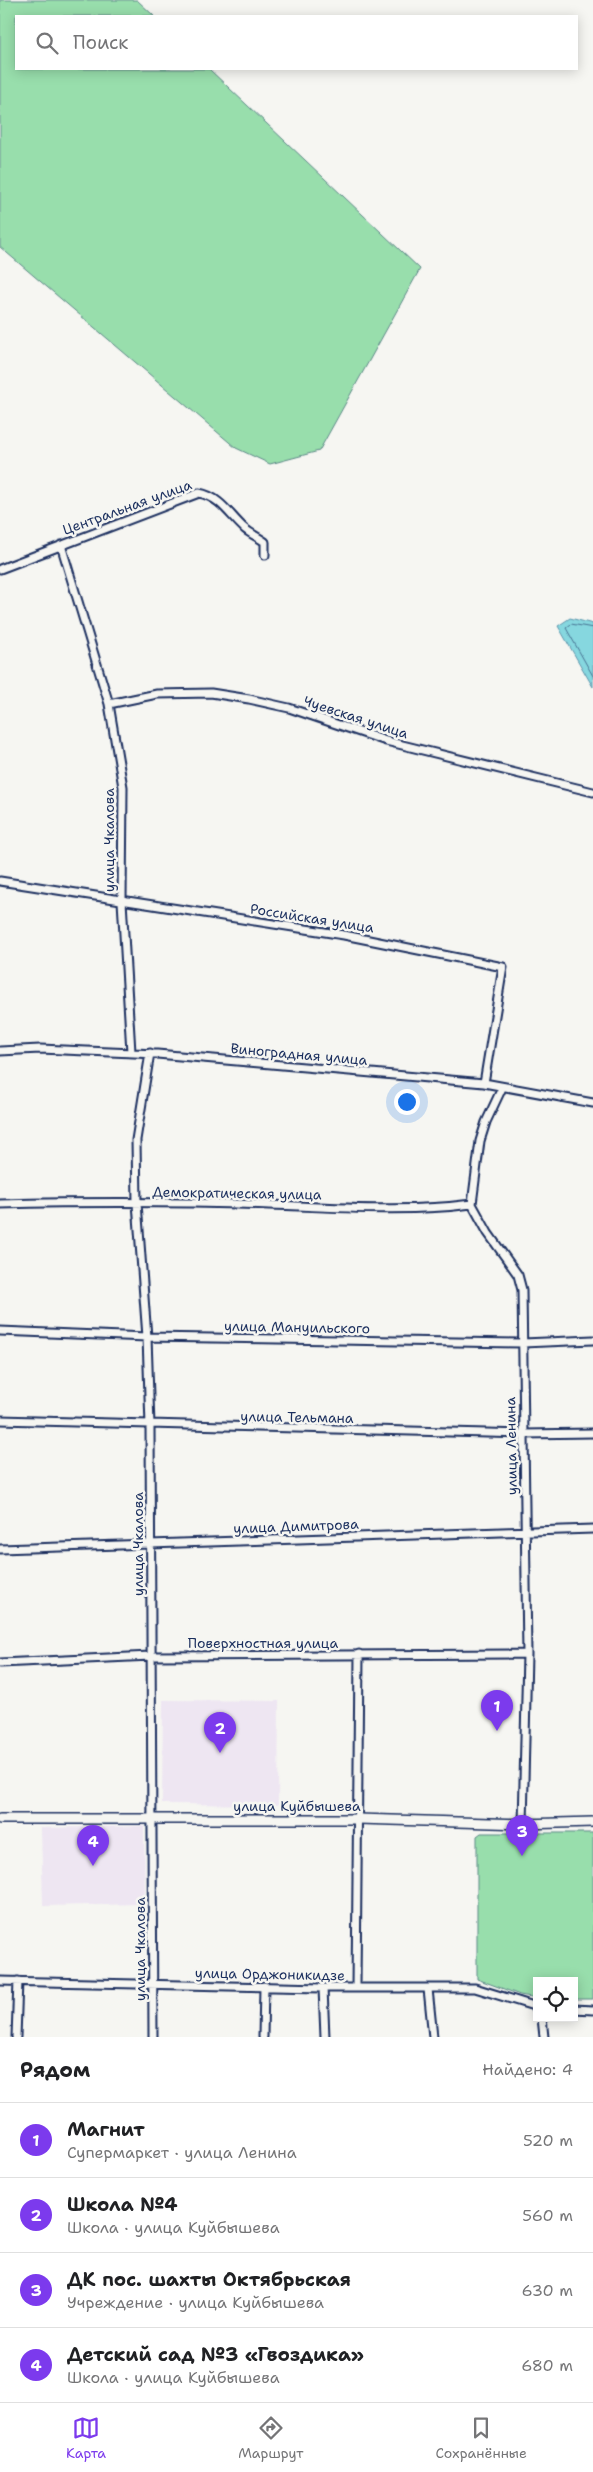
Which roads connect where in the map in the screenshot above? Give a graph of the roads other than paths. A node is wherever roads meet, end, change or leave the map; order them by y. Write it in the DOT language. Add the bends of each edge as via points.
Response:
graph roads {
  1 [pos="61,545"];
  2 [pos="265,555"];
  3 [pos="0,569"];
  4 [pos="109,704"];
  5 [pos="593,792"];
  6 [pos="0,881"];
  7 [pos="122,901"];
  8 [pos="0,1051"];
  9 [pos="130,1052"];
  10 [pos="150,1053"];
  11 [pos="484,1083"];
  12 [pos="502,1088"];
  13 [pos="593,1103"];
  14 [pos="137,1203"];
  15 [pos="0,1204"];
  16 [pos="472,1204"];
  17 [pos="0,1331"];
  18 [pos="147,1336"];
  19 [pos="593,1340"];
  20 [pos="523,1343"];
  21 [pos="0,1420"];
  22 [pos="150,1426"];
  23 [pos="593,1433"];
  24 [pos="523,1434"];
  25 [pos="524,1530"];
  26 [pos="593,1530"];
  27 [pos="151,1544"];
  28 [pos="0,1549"];
  29 [pos="359,1654"];
  30 [pos="526,1654"];
  31 [pos="150,1656"];
  32 [pos="0,1663"];
  33 [pos="0,1819"];
  34 [pos="358,1819"];
  35 [pos="153,1820"];
  36 [pos="593,1822"];
  37 [pos="523,1824"];
  38 [pos="0,1981"];
  39 [pos="18,1982"];
  40 [pos="152,1984"];
  41 [pos="264,1986"];
  42 [pos="323,1988"];
  43 [pos="356,1988"];
  44 [pos="428,1988"];
  45 [pos="533,2006"];
  46 [pos="578,2009"];
  47 [pos="593,2010"];
  48 [pos="542,2022"];
  49 [pos="16,2037"];
  50 [pos="153,2037"];
  51 [pos="263,2037"];
  52 [pos="325,2037"];
  53 [pos="432,2037"];
  54 [pos="544,2037"];
  1 -- 2 [label="street, Центральная улица" via="199,493 228,509 246,530 265,542"];
  1 -- 3 [label="street, Центральная улица"];
  1 -- 4 [label="street, улица Чкалова"];
  4 -- 5 [label="street, Чуевская улица" via="158,694 211,693 249,699 289,708 386,741"];
  4 -- 7 [label="street, улица Чкалова" via="123,787"];
  6 -- 7 [label="street, Российская улица"];
  7 -- 9 [label="street, улица Чкалова"];
  7 -- 11 [label="street, Российская улица" via="344,935 504,967"];
  8 -- 9 [label="street, Виноградная улица"];
  9 -- 10 [label="street, Виноградная улица"];
  10 -- 11 [label="street, Виноградная улица"];
  10 -- 14 [label="street, улица Чкалова" via="136,1140"];
  11 -- 12 [label="street, Виноградная улица"];
  12 -- 13 [label="street, Виноградная улица"];
  12 -- 16 [label="street" via="480,1141"];
  14 -- 15 [label="street, Демократическая улица"];
  14 -- 16 [label="street, Демократическая улица" via="374,1210 435,1209"];
  14 -- 18 [label="street, улица Чкалова"];
  16 -- 20 [label="street, улица Ленина" via="518,1275 522,1290"];
  17 -- 18 [label="street, улица Мануильского"];
  18 -- 20 [label="street, улица Мануильского"];
  18 -- 22 [label="street, улица Чкалова"];
  19 -- 20 [label="street, улица Мануильского"];
  20 -- 24 [label="street, улица Ленина"];
  21 -- 22 [label="street, улица Тельмана"];
  22 -- 24 [label="street, улица Тельмана"];
  22 -- 27 [label="street, улица Чкалова"];
  23 -- 24 [label="street, улица Тельмана"];
  24 -- 25 [label="street, улица Ленина"];
  25 -- 26 [label="street, улица Димитрова"];
  25 -- 27 [label="street, улица Димитрова"];
  25 -- 30 [label="street, улица Ленина"];
  27 -- 28 [label="street, улица Димитрова"];
  27 -- 31 [label="street, улица Чкалова"];
  29 -- 30 [label="street, Поверхностная улица"];
  29 -- 31 [label="street, Поверхностная улица"];
  29 -- 34 [label="street"];
  30 -- 37 [label="street, улица Ленина"];
  31 -- 32 [label="street, Поверхностная улица"];
  31 -- 35 [label="street, улица Чкалова"];
  33 -- 35 [label="street, улица Куйбышева"];
  34 -- 35 [label="street, улица Куйбышева"];
  34 -- 37 [label="street, улица Куйбышева"];
  34 -- 43 [label="street"];
  35 -- 40 [label="street, улица Чкалова"];
  36 -- 37 [label="street, улица Куйбышева"];
  38 -- 39 [label="street, улица Орджоникидзе"];
  39 -- 40 [label="street, улица Орджоникидзе"];
  39 -- 49 [label="street"];
  40 -- 41 [label="street, улица Орджоникидзе"];
  40 -- 50 [label="street, улица Чкалова"];
  41 -- 42 [label="street, улица Орджоникидзе"];
  41 -- 51 [label="street"];
  42 -- 43 [label="street, улица Орджоникидзе"];
  42 -- 52 [label="street"];
  43 -- 44 [label="street, улица Орджоникидзе"];
  44 -- 45 [label="street, улица Орджоникидзе" via="475,1988"];
  44 -- 53 [label="street"];
  46 -- 47 [label="street"];
  48 -- 54 [label="street"];
}
